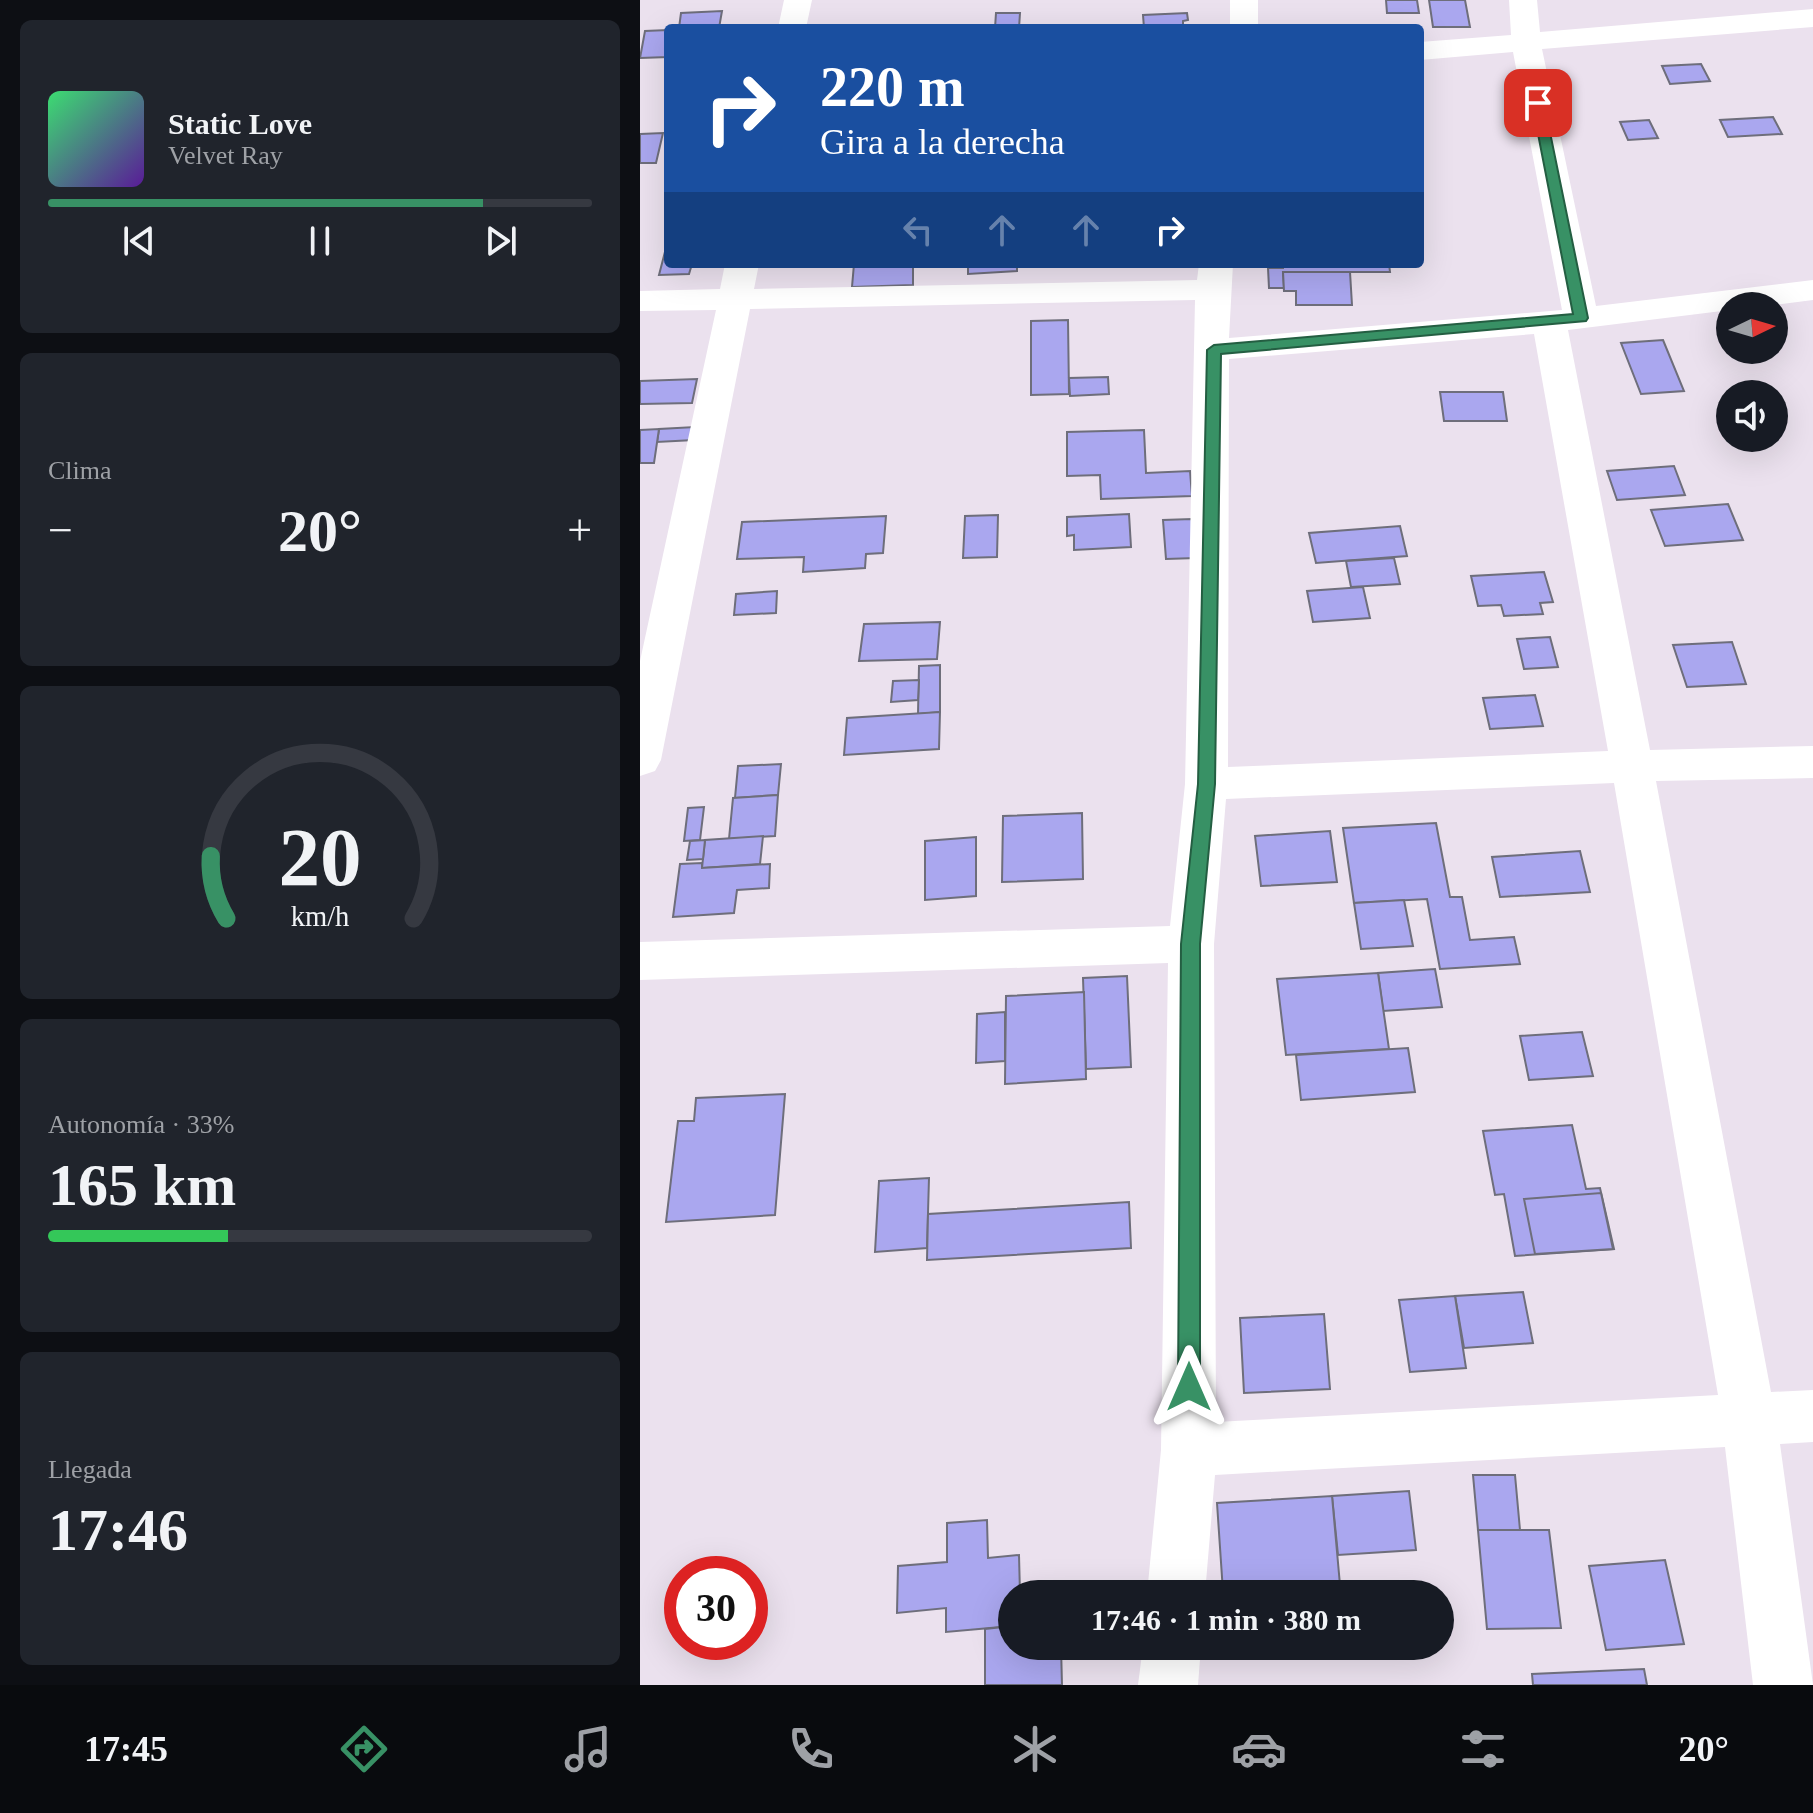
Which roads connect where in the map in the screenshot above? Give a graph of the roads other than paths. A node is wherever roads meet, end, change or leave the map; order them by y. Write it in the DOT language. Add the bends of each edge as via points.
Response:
graph roads {
  1 [pos="798,0"];
  2 [pos="1244,0"];
  3 [pos="1523,0"];
  4 [pos="1813,18"];
  5 [pos="793,24"];
  6 [pos="1244,24"];
  7 [pos="1526,42"];
  8 [pos="1424,51"];
  9 [pos="1214,277"];
  10 [pos="739,282"];
  11 [pos="1813,290"];
  12 [pos="640,301"];
  13 [pos="1565,320"];
  14 [pos="1214,350"];
  15 [pos="640,760"];
  16 [pos="1813,762"];
  17 [pos="1632,766"];
  18 [pos="1206,784"];
  19 [pos="1191,944"];
  20 [pos="640,961"];
  21 [pos="1813,1416"];
  22 [pos="1749,1419"];
  23 [pos="1189,1450"];
  24 [pos="1177,1580"];
  25 [pos="1171,1660"];
  26 [pos="1168,1685"];
  27 [pos="1783,1685"];
  1 -- 5 [label="street"];
  2 -- 6 [label="street"];
  3 -- 7 [label="street"];
  4 -- 7 [label="street"];
  7 -- 8 [label="street"];
  7 -- 13 [label="street"];
  9 -- 10 [label="street"];
  9 -- 14 [label="street"];
  10 -- 12 [label="street"];
  10 -- 15 [label="street"];
  11 -- 13 [label="street"];
  13 -- 14 [label="street"];
  13 -- 17 [label="street"];
  14 -- 18 [label="street"];
  16 -- 17 [label="street"];
  17 -- 18 [label="street"];
  17 -- 22 [label="street"];
  18 -- 19 [label="street"];
  19 -- 20 [label="street"];
  19 -- 23 [label="street"];
  21 -- 22 [label="street"];
  22 -- 23 [label="street"];
  22 -- 27 [label="street"];
  23 -- 24 [label="street"];
  25 -- 26 [label="street"];
}
